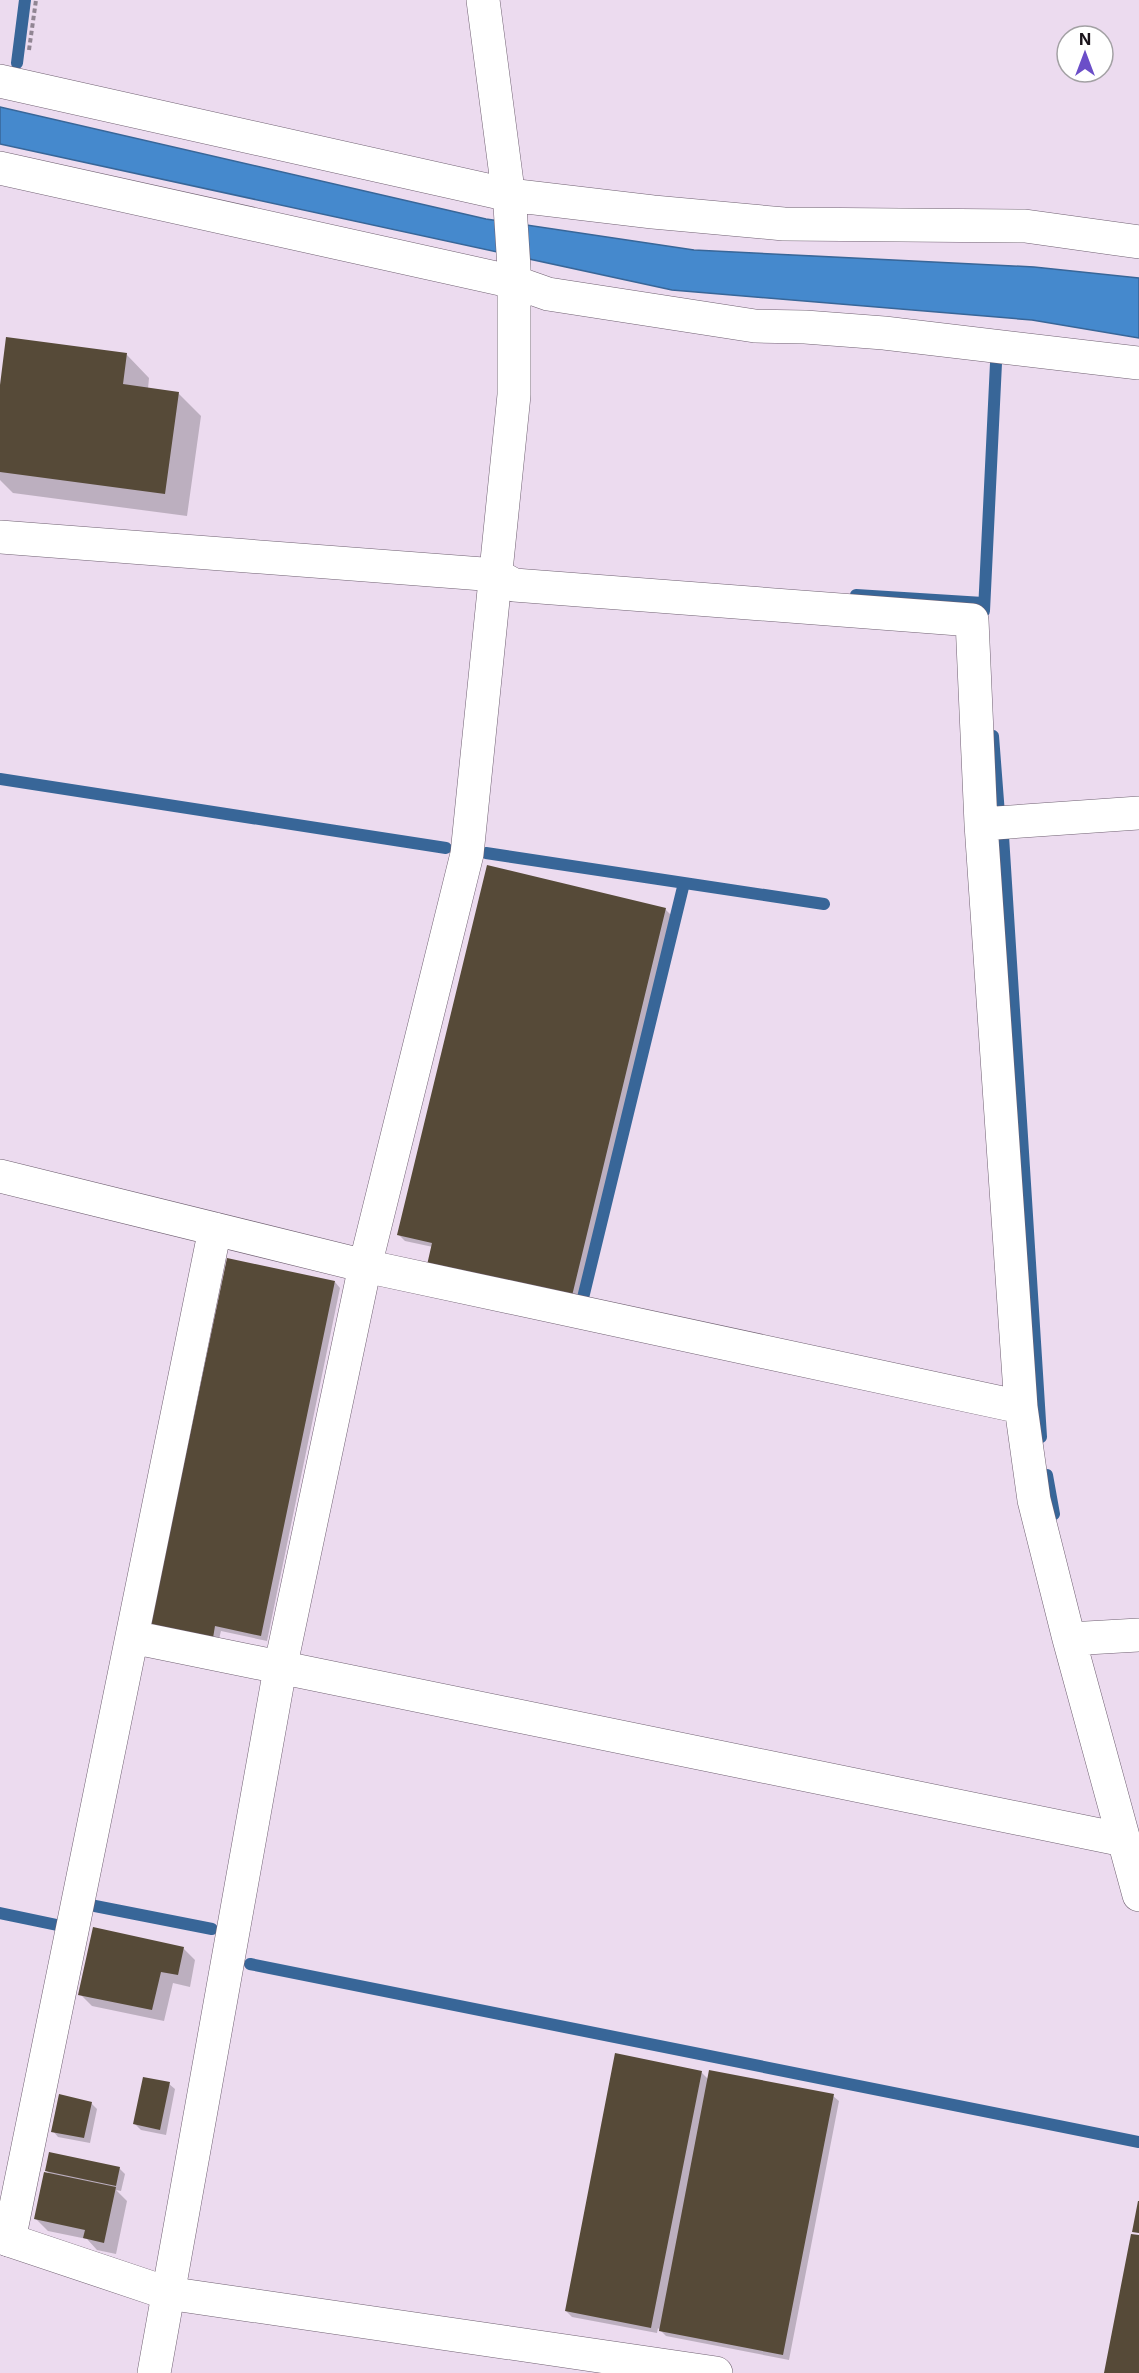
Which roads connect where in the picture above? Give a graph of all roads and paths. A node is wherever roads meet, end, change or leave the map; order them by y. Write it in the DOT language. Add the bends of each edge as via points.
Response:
graph roads {
  1 [pos="36,0"];
  2 [pos="483,0"];
  3 [pos="12,84"];
  4 [pos="0,168"];
  5 [pos="510,201"];
  6 [pos="1139,242"];
  7 [pos="514,275"];
  8 [pos="1139,363"];
  9 [pos="0,537"];
  10 [pos="496,575"];
  11 [pos="1139,813"];
  12 [pos="981,824"];
  13 [pos="0,1176"];
  14 [pos="214,1229"];
  15 [pos="365,1266"];
  16 [pos="1021,1407"];
  17 [pos="1139,1635"];
  18 [pos="132,1637"];
  19 [pos="1069,1639"];
  20 [pos="280,1669"];
  21 [pos="1124,1840"];
  22 [pos="1139,1895"];
  23 [pos="5,2238"];
  24 [pos="167,2293"];
  25 [pos="154,2373"];
  26 [pos="716,2373"];
  1 -- 3 [label="path"];
  2 -- 5 [label="street"];
  3 -- 5 [label="street"];
  4 -- 7 [label="street"];
  5 -- 6 [label="street" via="784,224 1025,226"];
  5 -- 7 [label="street"];
  7 -- 8 [label="street" via="548,294 755,326 884,333"];
  7 -- 10 [label="street" via="514,395"];
  9 -- 10 [label="street"];
  10 -- 12 [label="street" via="514,585 972,620"];
  10 -- 15 [label="street" via="467,854"];
  11 -- 12 [label="street"];
  12 -- 16 [label="street"];
  13 -- 14 [label="street"];
  14 -- 15 [label="street"];
  14 -- 18 [label="street"];
  15 -- 16 [label="street"];
  15 -- 20 [label="street"];
  16 -- 19 [label="street" via="1034,1500"];
  17 -- 19 [label="street"];
  18 -- 20 [label="street"];
  18 -- 23 [label="street"];
  19 -- 21 [label="street"];
  20 -- 21 [label="street"];
  20 -- 24 [label="street"];
  21 -- 22 [label="street"];
  23 -- 24 [label="street"];
  24 -- 25 [label="street"];
  24 -- 26 [label="street"];
}
